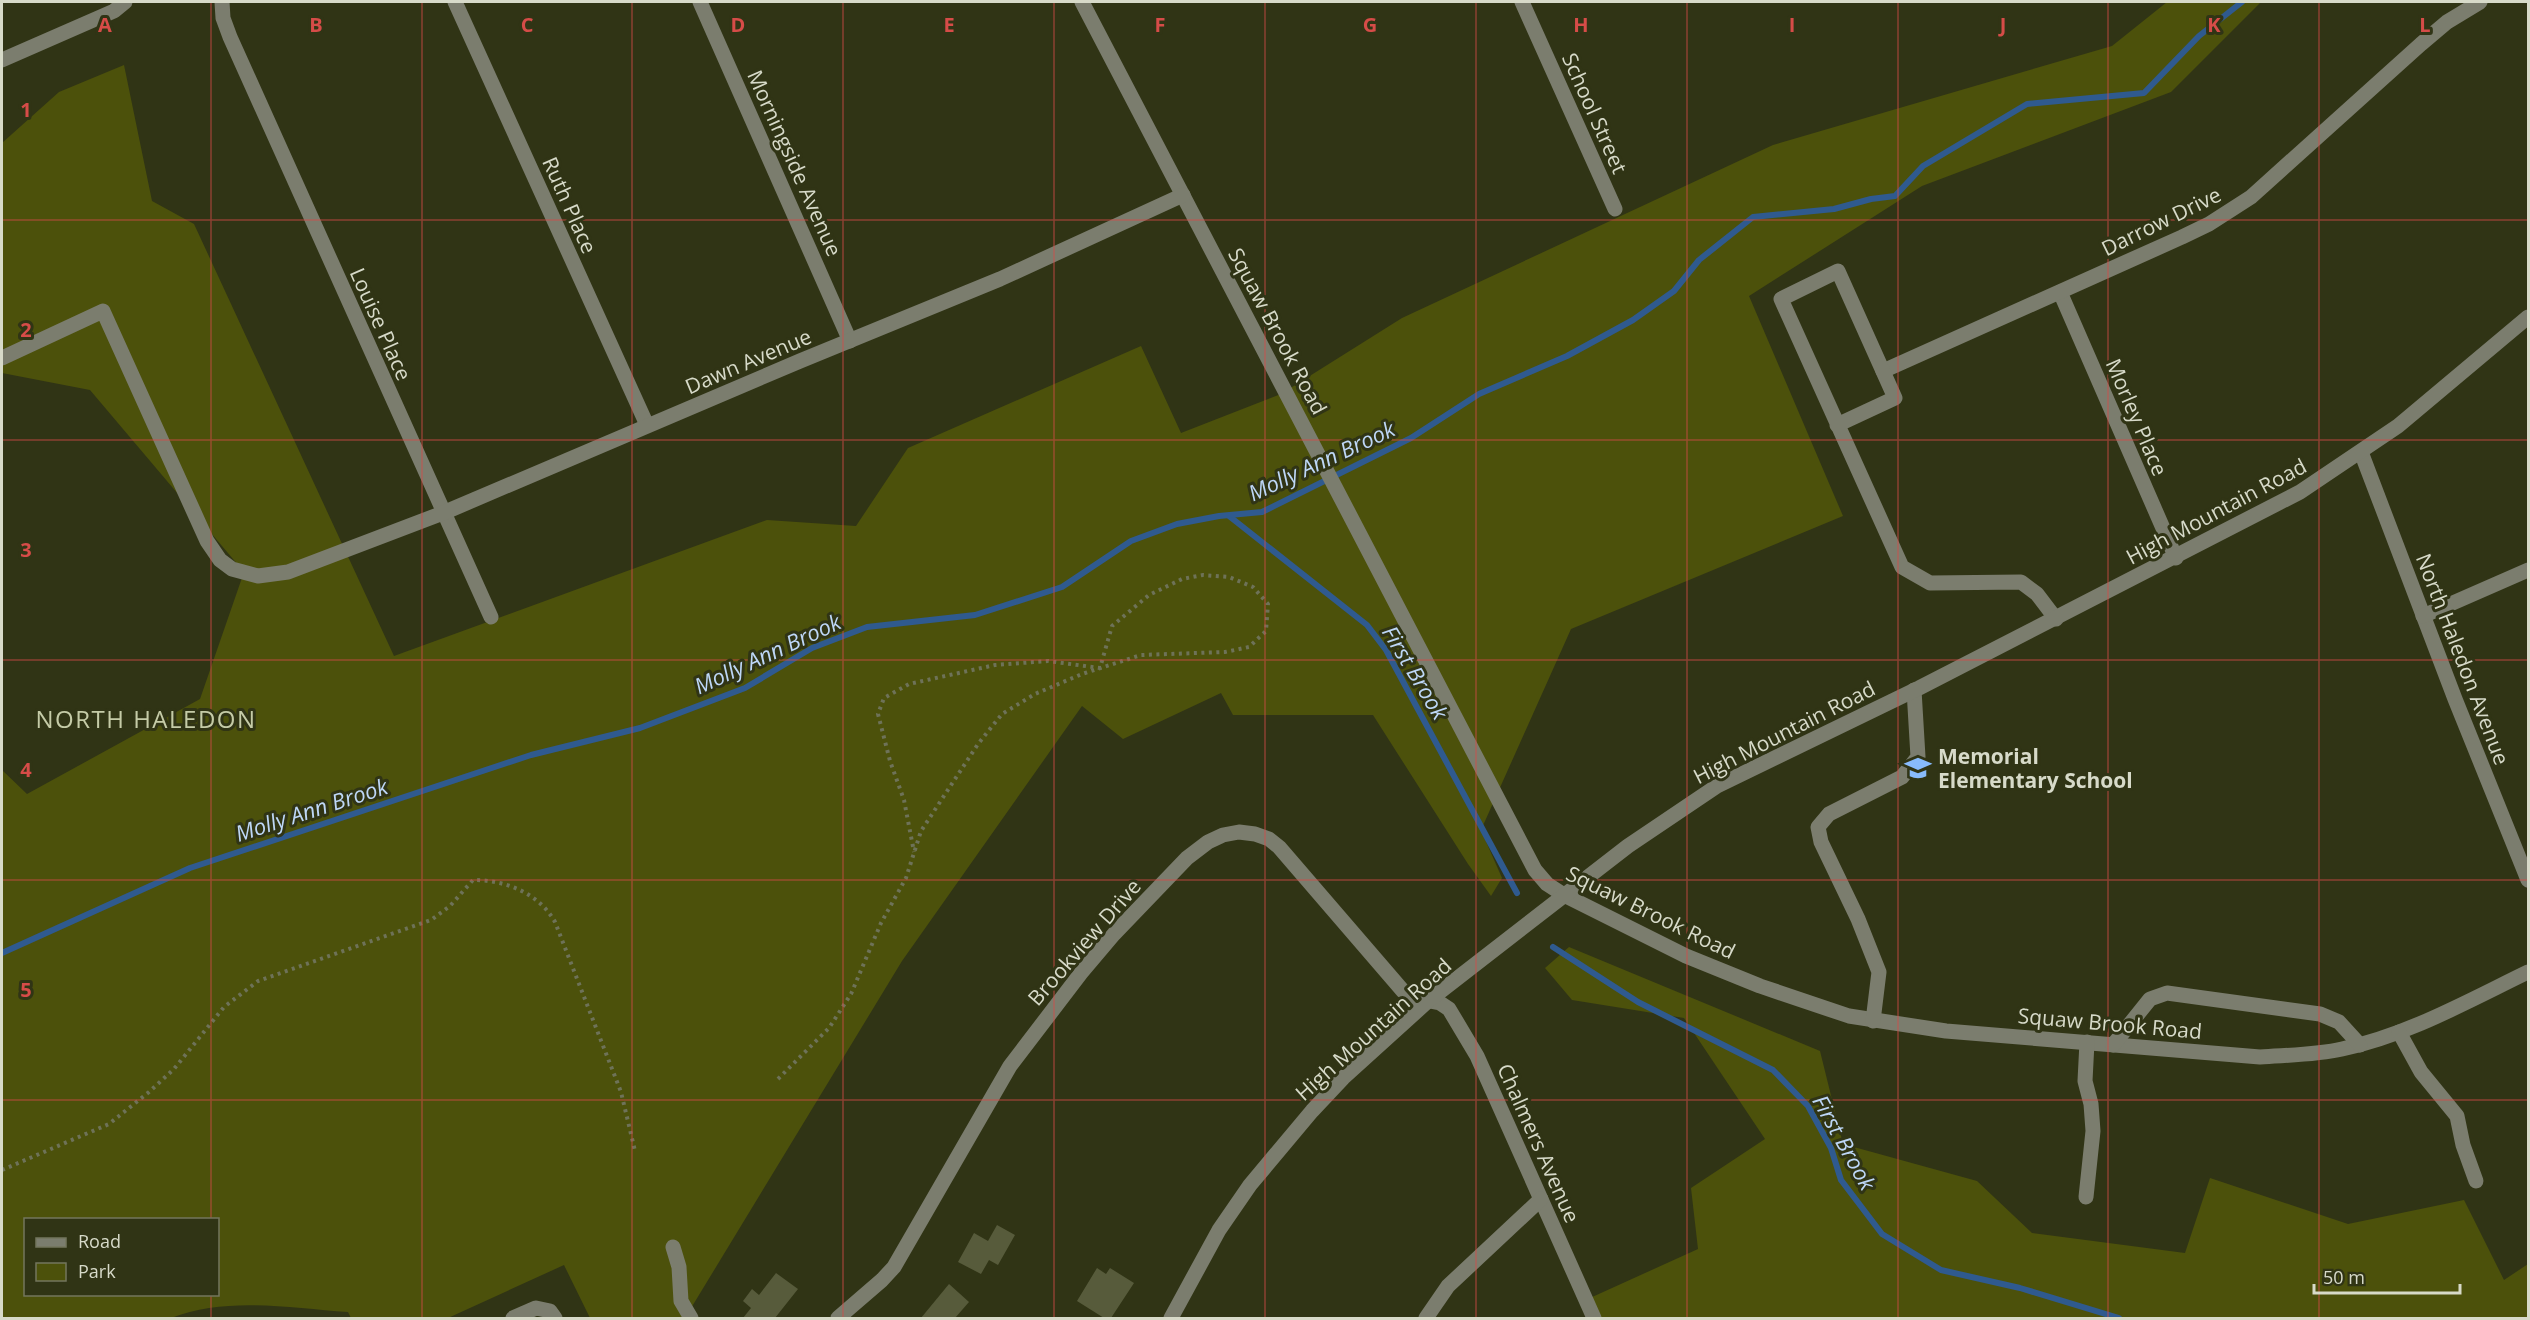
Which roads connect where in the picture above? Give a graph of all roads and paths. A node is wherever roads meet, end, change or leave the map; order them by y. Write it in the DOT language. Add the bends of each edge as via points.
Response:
graph roads {
  1 [pos="125,2"];
  2 [pos="222,2"];
  3 [pos="455,2"];
  4 [pos="700,2"];
  5 [pos="1082,2"];
  6 [pos="1522,2"];
  7 [pos="2480,2"];
  8 [pos="2,60"];
  9 [pos="1183,195"];
  10 [pos="1615,209"];
  11 [pos="2060,292"];
  12 [pos="2529,317"];
  13 [pos="850,341"];
  14 [pos="2,358"];
  15 [pos="1883,371"];
  16 [pos="647,425"];
  17 [pos="1837,426"];
  18 [pos="2361,452"];
  19 [pos="443,513"];
  20 [pos="2176,558"];
  21 [pos="2529,570"];
  22 [pos="2423,616"];
  23 [pos="491,617"];
  24 [pos="2056,619"];
  25 [pos="1100,668"];
  26 [pos="1914,690"];
  27 [pos="914,852"];
  28 [pos="2529,880"];
  29 [pos="1564,895"];
  30 [pos="2529,972"];
  31 [pos="1428,1001"];
  32 [pos="1874,1021"];
  33 [pos="2399,1032"];
  34 [pos="2087,1042"];
  35 [pos="2114,1045"];
  36 [pos="2360,1045"];
  37 [pos="778,1079"];
  38 [pos="635,1151"];
  39 [pos="2,1170"];
  40 [pos="2476,1181"];
  41 [pos="2085,1197"];
  42 [pos="1541,1198"];
  43 [pos="673,1247"];
  44 [pos="513,1318"];
  45 [pos="555,1318"];
  46 [pos="691,1318"];
  47 [pos="838,1318"];
  48 [pos="1171,1318"];
  49 [pos="1426,1318"];
  50 [pos="1594,1318"];
  1 -- 8 [label="street" via="114,11"];
  2 -- 19 [label="street, Louise Place" via="223,18 235,48"];
  3 -- 16 [label="street, Ruth Place"];
  4 -- 13 [label="street, Morningside Avenue"];
  5 -- 9 [label="street, Squaw Brook Road"];
  6 -- 10 [label="street, School Street"];
  7 -- 11 [label="street, Darrow Drive" via="2429,37 2230,212"];
  9 -- 13 [label="street, Dawn Avenue" via="1000,279"];
  9 -- 29 [label="street, Squaw Brook Road" via="1535,870"];
  11 -- 15 [label="street, Darrow Drive"];
  11 -- 20 [label="street, Morley Place"];
  12 -- 18 [label="street, High Mountain Road"];
  13 -- 16 [label="street, Dawn Avenue"];
  14 -- 19 [label="street, Dawn Avenue" via="103,311 207,541 232,569 258,576 288,572"];
  15 -- 17 [label="street" via="1895,398"];
  15 -- 17 [label="street" via="1838,272 1781,299"];
  16 -- 19 [label="street, Dawn Avenue"];
  17 -- 24 [label="street" via="1902,567 1930,583 2021,582 2037,594"];
  18 -- 20 [label="street, High Mountain Road" via="2300,492"];
  18 -- 22 [label="street, North Haledon Avenue"];
  19 -- 23 [label="street, Louise Place"];
  20 -- 24 [label="street, High Mountain Road"];
  21 -- 22 [label="street"];
  22 -- 28 [label="street, North Haledon Avenue"];
  24 -- 26 [label="street, High Mountain Road"];
  25 -- 25 [label="path" via="1141,655 1225,652 1249,647 1266,631 1268,604 1253,587 1229,577 1203,575 1182,579 1149,595 1112,626"];
  25 -- 27 [label="path" via="1035,694 1002,714 921,831"];
  25 -- 27 [label="path" via="1047,661 995,665 909,684 884,698 878,714 904,800"];
  26 -- 29 [label="street, High Mountain Road" via="1717,786"];
  26 -- 32 [label="street" via="1918,756 1902,777 1829,814 1818,827 1821,842 1879,972"];
  27 -- 37 [label="path" via="906,878 881,923 851,994 830,1028"];
  29 -- 31 [label="street, High Mountain Road"];
  29 -- 32 [label="street, Squaw Brook Road" via="1686,956 1760,986"];
  30 -- 33 [label="street, Squaw Brook Road"];
  31 -- 42 [label="street, Chalmers Avenue" via="1449,1010 1477,1056"];
  31 -- 47 [label="street, Brookview Drive" via="1402,991 1269,839 1239,832 1208,842 1187,858 1114,934 1037,1029 1010,1066 894,1267"];
  31 -- 48 [label="street, High Mountain Road" via="1343,1078 1283,1144 1218,1230"];
  32 -- 34 [label="street, Squaw Brook Road"];
  33 -- 36 [label="street, Squaw Brook Road"];
  33 -- 40 [label="street" via="2421,1072 2457,1116"];
  34 -- 35 [label="street, Squaw Brook Road"];
  34 -- 41 [label="street" via="2085,1082 2093,1131"];
  35 -- 36 [label="street, Squaw Brook Road" via="2260,1057 2311,1054"];
  35 -- 36 [label="street" via="2150,999 2167,993 2320,1014 2339,1022"];
  38 -- 39 [label="path" via="621,1092 555,922 546,907 525,892 492,880 473,880 431,920 258,981 224,1007 174,1069 109,1124"];
  42 -- 49 [label="street" via="1448,1286"];
  42 -- 50 [label="street, Chalmers Avenue"];
  43 -- 46 [label="street" via="679,1267 681,1301"];
  44 -- 45 [label="street" via="536,1308 550,1311"];
}
